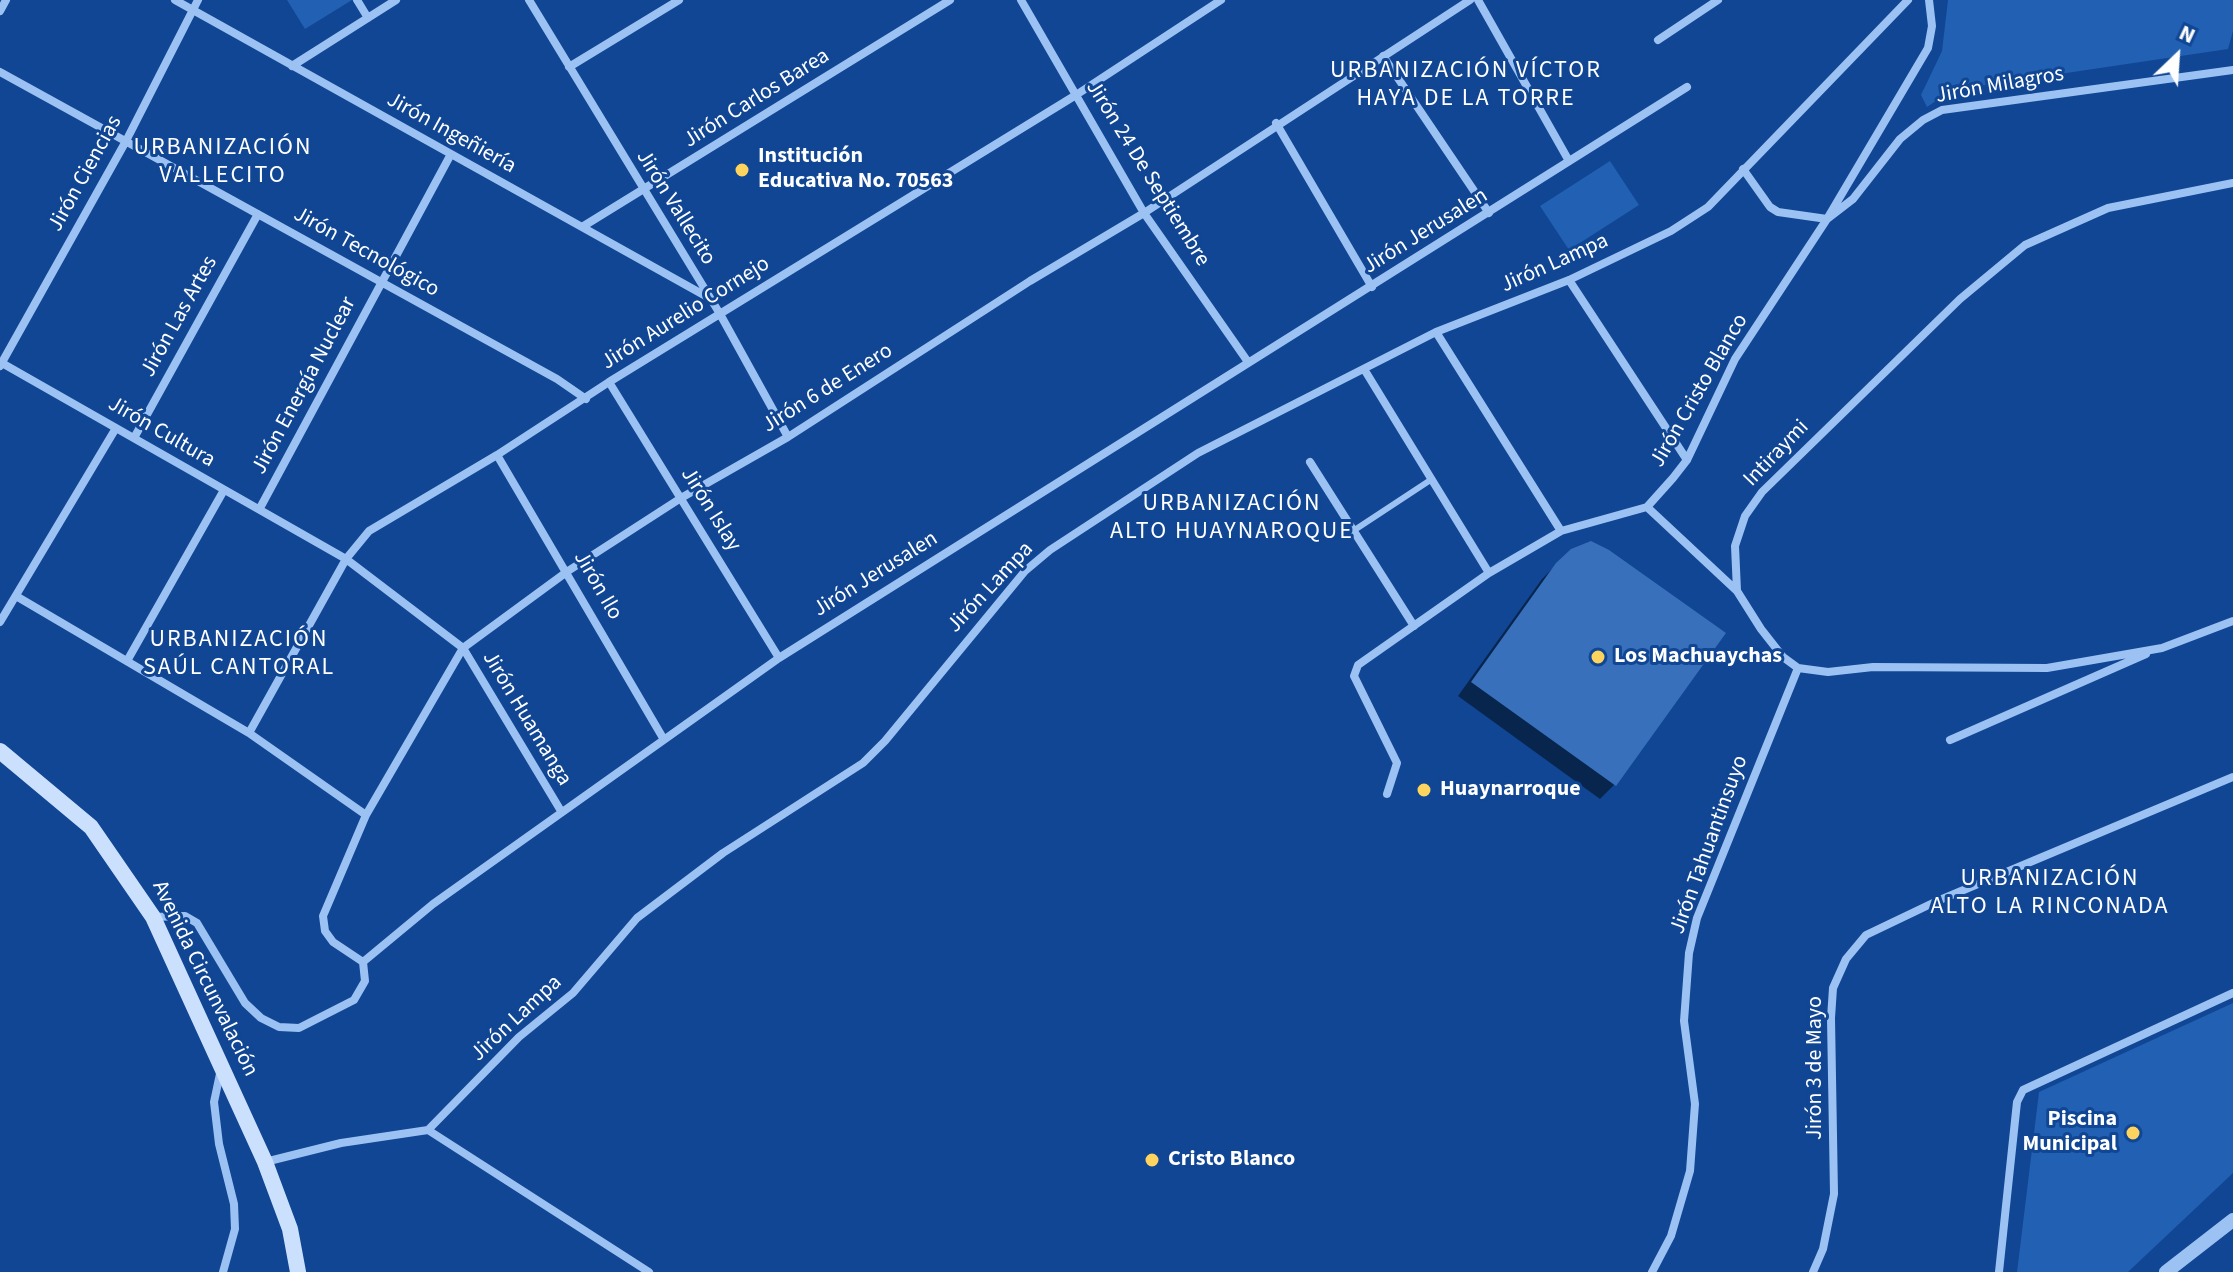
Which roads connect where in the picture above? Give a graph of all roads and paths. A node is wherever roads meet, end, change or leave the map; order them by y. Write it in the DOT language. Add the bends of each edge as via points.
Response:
graph roads {
  1 [pos="6,0"];
  2 [pos="175,0"];
  3 [pos="198,0"];
  4 [pos="357,0"];
  5 [pos="396,0"];
  6 [pos="529,0"];
  7 [pos="679,0"];
  8 [pos="950,0"];
  9 [pos="1021,0"];
  10 [pos="1221,0"];
  11 [pos="1451,0"];
  12 [pos="1470,0"];
  13 [pos="1478,0"];
  14 [pos="1718,0"];
  15 [pos="1908,0"];
  16 [pos="1929,0"];
  17 [pos="1456,9"];
  18 [pos="193,10"];
  19 [pos="0,11"];
  20 [pos="368,18"];
  21 [pos="1658,40"];
  22 [pos="1383,56"];
  23 [pos="292,66"];
  24 [pos="569,67"];
  25 [pos="2233,70"];
  26 [pos="0,72"];
  27 [pos="1687,87"];
  28 [pos="1076,95"];
  29 [pos="1276,123"];
  30 [pos="126,141"];
  31 [pos="451,154"];
  32 [pos="1569,161"];
  33 [pos="1743,169"];
  34 [pos="2233,183"];
  35 [pos="643,191"];
  36 [pos="1144,213"];
  37 [pos="1489,213"];
  38 [pos="258,214"];
  39 [pos="1827,219"];
  40 [pos="582,227"];
  41 [pos="1569,280"];
  42 [pos="381,282"];
  43 [pos="1372,287"];
  44 [pos="711,299"];
  45 [pos="720,314"];
  46 [pos="1436,332"];
  47 [pos="1248,362"];
  48 [pos="1,364"];
  49 [pos="1364,369"];
  50 [pos="609,382"];
  51 [pos="586,399"];
  52 [pos="116,428"];
  53 [pos="788,437"];
  54 [pos="134,438"];
  55 [pos="497,455"];
  56 [pos="1687,460"];
  57 [pos="1310,462"];
  58 [pos="1432,479"];
  59 [pos="224,490"];
  60 [pos="681,498"];
  61 [pos="1647,507"];
  62 [pos="260,508"];
  63 [pos="1353,531"];
  64 [pos="1561,531"];
  65 [pos="346,559"];
  66 [pos="568,571"];
  67 [pos="1489,573"];
  68 [pos="1737,591"];
  69 [pos="16,596"];
  70 [pos="2233,621"];
  71 [pos="0,622"];
  72 [pos="1414,626"];
  73 [pos="463,648"];
  74 [pos="2162,648"];
  75 [pos="779,658"];
  76 [pos="127,661"];
  77 [pos="1798,668"];
  78 [pos="249,733"];
  79 [pos="663,738"];
  80 [pos="1950,740"];
  81 [pos="0,751"];
  82 [pos="2233,777"];
  83 [pos="1387,794"];
  84 [pos="561,811"];
  85 [pos="366,815"];
  86 [pos="153,917"];
  87 [pos="363,962"];
  88 [pos="2233,993"];
  89 [pos="223,1065"];
  90 [pos="428,1130"];
  91 [pos="265,1162"];
  92 [pos="2233,1220"];
  93 [pos="223,1272"];
  94 [pos="298,1272"];
  95 [pos="649,1272"];
  96 [pos="1652,1272"];
  97 [pos="1813,1272"];
  98 [pos="1999,1272"];
  99 [pos="2166,1272"];
  1 -- 19 [label="street"];
  2 -- 18 [label="street, Jirón Ingeñiería"];
  3 -- 18 [label="street, Jirón Ciencias"];
  4 -- 20 [label="street"];
  5 -- 20 [label="street"];
  6 -- 24 [label="street, Jirón Vallecito"];
  7 -- 24 [label="street"];
  8 -- 35 [label="street, Jirón Carlos Barea"];
  9 -- 28 [label="street, Jirón 24 De Septiembre"];
  10 -- 28 [label="street, Jirón Aurelio Cornejo"];
  11 -- 17 [label="street"];
  12 -- 17 [label="street, Jirón 6 de Enero"];
  13 -- 32 [label="street"];
  14 -- 21 [label="street"];
  15 -- 33 [label="street, Jirón Lampa"];
  16 -- 39 [label="street, Jirón Cristo Blanco" via="1928,48"];
  17 -- 22 [label="street, Jirón 6 de Enero"];
  18 -- 23 [label="street, Jirón Ingeñiería"];
  18 -- 30 [label="street, Jirón Ciencias"];
  20 -- 23 [label="street"];
  22 -- 29 [label="street, Jirón 6 de Enero"];
  22 -- 37 [label="street"];
  23 -- 31 [label="street, Jirón Ingeñiería"];
  24 -- 35 [label="street, Jirón Vallecito"];
  25 -- 39 [label="street, Jirón Milagros" via="1942,110 1900,139 1853,199"];
  26 -- 30 [label="street, Jirón Tecnológico"];
  27 -- 32 [label="street, Jirón Jerusalen"];
  28 -- 36 [label="street, Jirón 24 De Septiembre"];
  28 -- 45 [label="street, Jirón Aurelio Cornejo"];
  29 -- 36 [label="street, Jirón 6 de Enero"];
  29 -- 43 [label="street"];
  30 -- 38 [label="street, Jirón Tecnológico"];
  30 -- 48 [label="street, Jirón Ciencias"];
  31 -- 40 [label="street, Jirón Ingeñiería"];
  31 -- 42 [label="street, Jirón Energía Nuclear"];
  32 -- 37 [label="street, Jirón Jerusalen"];
  33 -- 39 [label="street" via="1770,207 1789,216"];
  33 -- 41 [label="street, Jirón Lampa" via="1708,207 1671,231"];
  34 -- 68 [label="street, Intiraymi" via="2108,208 2025,245 1971,290 1762,492 1745,516 1735,546"];
  35 -- 40 [label="street, Jirón Carlos Barea"];
  35 -- 44 [label="street, Jirón Vallecito"];
  36 -- 47 [label="street, Jirón 24 De Septiembre"];
  36 -- 53 [label="street, Jirón 6 de Enero"];
  37 -- 43 [label="street, Jirón Jerusalen"];
  38 -- 42 [label="street, Jirón Tecnológico"];
  38 -- 54 [label="street, Jirón Las Artes"];
  39 -- 56 [label="street, Jirón Cristo Blanco" via="1735,359"];
  40 -- 44 [label="street, Jirón Ingeñiería"];
  41 -- 46 [label="street, Jirón Lampa"];
  41 -- 56 [label="street"];
  42 -- 51 [label="street, Jirón Tecnológico"];
  42 -- 62 [label="street, Jirón Energía Nuclear"];
  43 -- 47 [label="street, Jirón Jerusalen"];
  44 -- 45 [label="street, Jirón Vallecito"];
  45 -- 50 [label="street, Jirón Aurelio Cornejo"];
  45 -- 53 [label="street, Jirón Vallecito"];
  46 -- 49 [label="street, Jirón Lampa"];
  46 -- 64 [label="street"];
  47 -- 75 [label="street, Jirón Jerusalen"];
  48 -- 52 [label="street, Jirón Cultura"];
  49 -- 58 [label="street"];
  49 -- 90 [label="street, Jirón Lampa" via="1198,453 1042,557 863,763 723,853 637,918 573,993 519,1037"];
  50 -- 51 [label="street, Jirón Aurelio Cornejo"];
  50 -- 60 [label="street, Jirón Islay"];
  51 -- 55 [label="street, Jirón Aurelio Cornejo"];
  52 -- 54 [label="street, Jirón Cultura"];
  52 -- 69 [label="street"];
  53 -- 60 [label="street, Jirón 6 de Enero"];
  54 -- 59 [label="street, Jirón Cultura"];
  55 -- 65 [label="street, Jirón Aurelio Cornejo" via="369,531"];
  55 -- 66 [label="street, Jirón Ilo"];
  56 -- 61 [label="street, Jirón Cristo Blanco"];
  57 -- 63 [label="street"];
  58 -- 63 [label="lane"];
  58 -- 67 [label="street"];
  59 -- 62 [label="street, Jirón Cultura"];
  59 -- 76 [label="street"];
  60 -- 66 [label="street, Jirón 6 de Enero"];
  60 -- 75 [label="street, Jirón Islay"];
  61 -- 64 [label="street"];
  61 -- 68 [label="street"];
  62 -- 65 [label="street, Jirón Cultura"];
  63 -- 72 [label="street"];
  64 -- 67 [label="street"];
  65 -- 73 [label="street, Jirón Huamanga"];
  65 -- 78 [label="street, Jirón Aurelio Cornejo"];
  66 -- 73 [label="street, Jirón 6 de Enero"];
  66 -- 79 [label="street, Jirón Ilo"];
  67 -- 72 [label="street"];
  68 -- 77 [label="street" via="1783,657"];
  69 -- 71 [label="street"];
  69 -- 76 [label="street"];
  70 -- 74 [label="street"];
  72 -- 83 [label="street" via="1358,665 1354,676 1397,763"];
  73 -- 84 [label="street, Jirón Huamanga"];
  73 -- 85 [label="street, Jirón 6 de Enero"];
  74 -- 77 [label="street" via="2047,668"];
  74 -- 80 [label="street"];
  75 -- 79 [label="street, Jirón Jerusalen"];
  76 -- 78 [label="street"];
  77 -- 96 [label="street, Jirón Tahuantinsuyo" via="1697,918 1684,1021 1695,1104 1690,1171 1671,1236"];
  78 -- 85 [label="street"];
  79 -- 84 [label="street, Jirón Jerusalen"];
  81 -- 86 [label="main road, Avenida Circunvalación" via="91,827"];
  82 -- 97 [label="street, Jirón 3 de Mayo" via="1866,935 1846,959 1833,988 1834,1194"];
  84 -- 87 [label="street, Jirón Jerusalen"];
  85 -- 87 [label="street, Jirón 6 de Enero" via="323,916 333,942"];
  86 -- 87 [label="street" via="185,916 197,923 245,1003 279,1027 299,1028 354,1000 365,981"];
  86 -- 89 [label="main road, Avenida Circunvalación"];
  88 -- 98 [label="street" via="2023,1090 2017,1102"];
  89 -- 91 [label="main road, Avenida Circunvalación"];
  89 -- 93 [label="street" via="214,1102 235,1229"];
  90 -- 91 [label="street" via="341,1143"];
  90 -- 95 [label="street"];
  91 -- 94 [label="main road, Avenida Circunvalación" via="290,1229"];
  92 -- 99 [label="street"];
}
